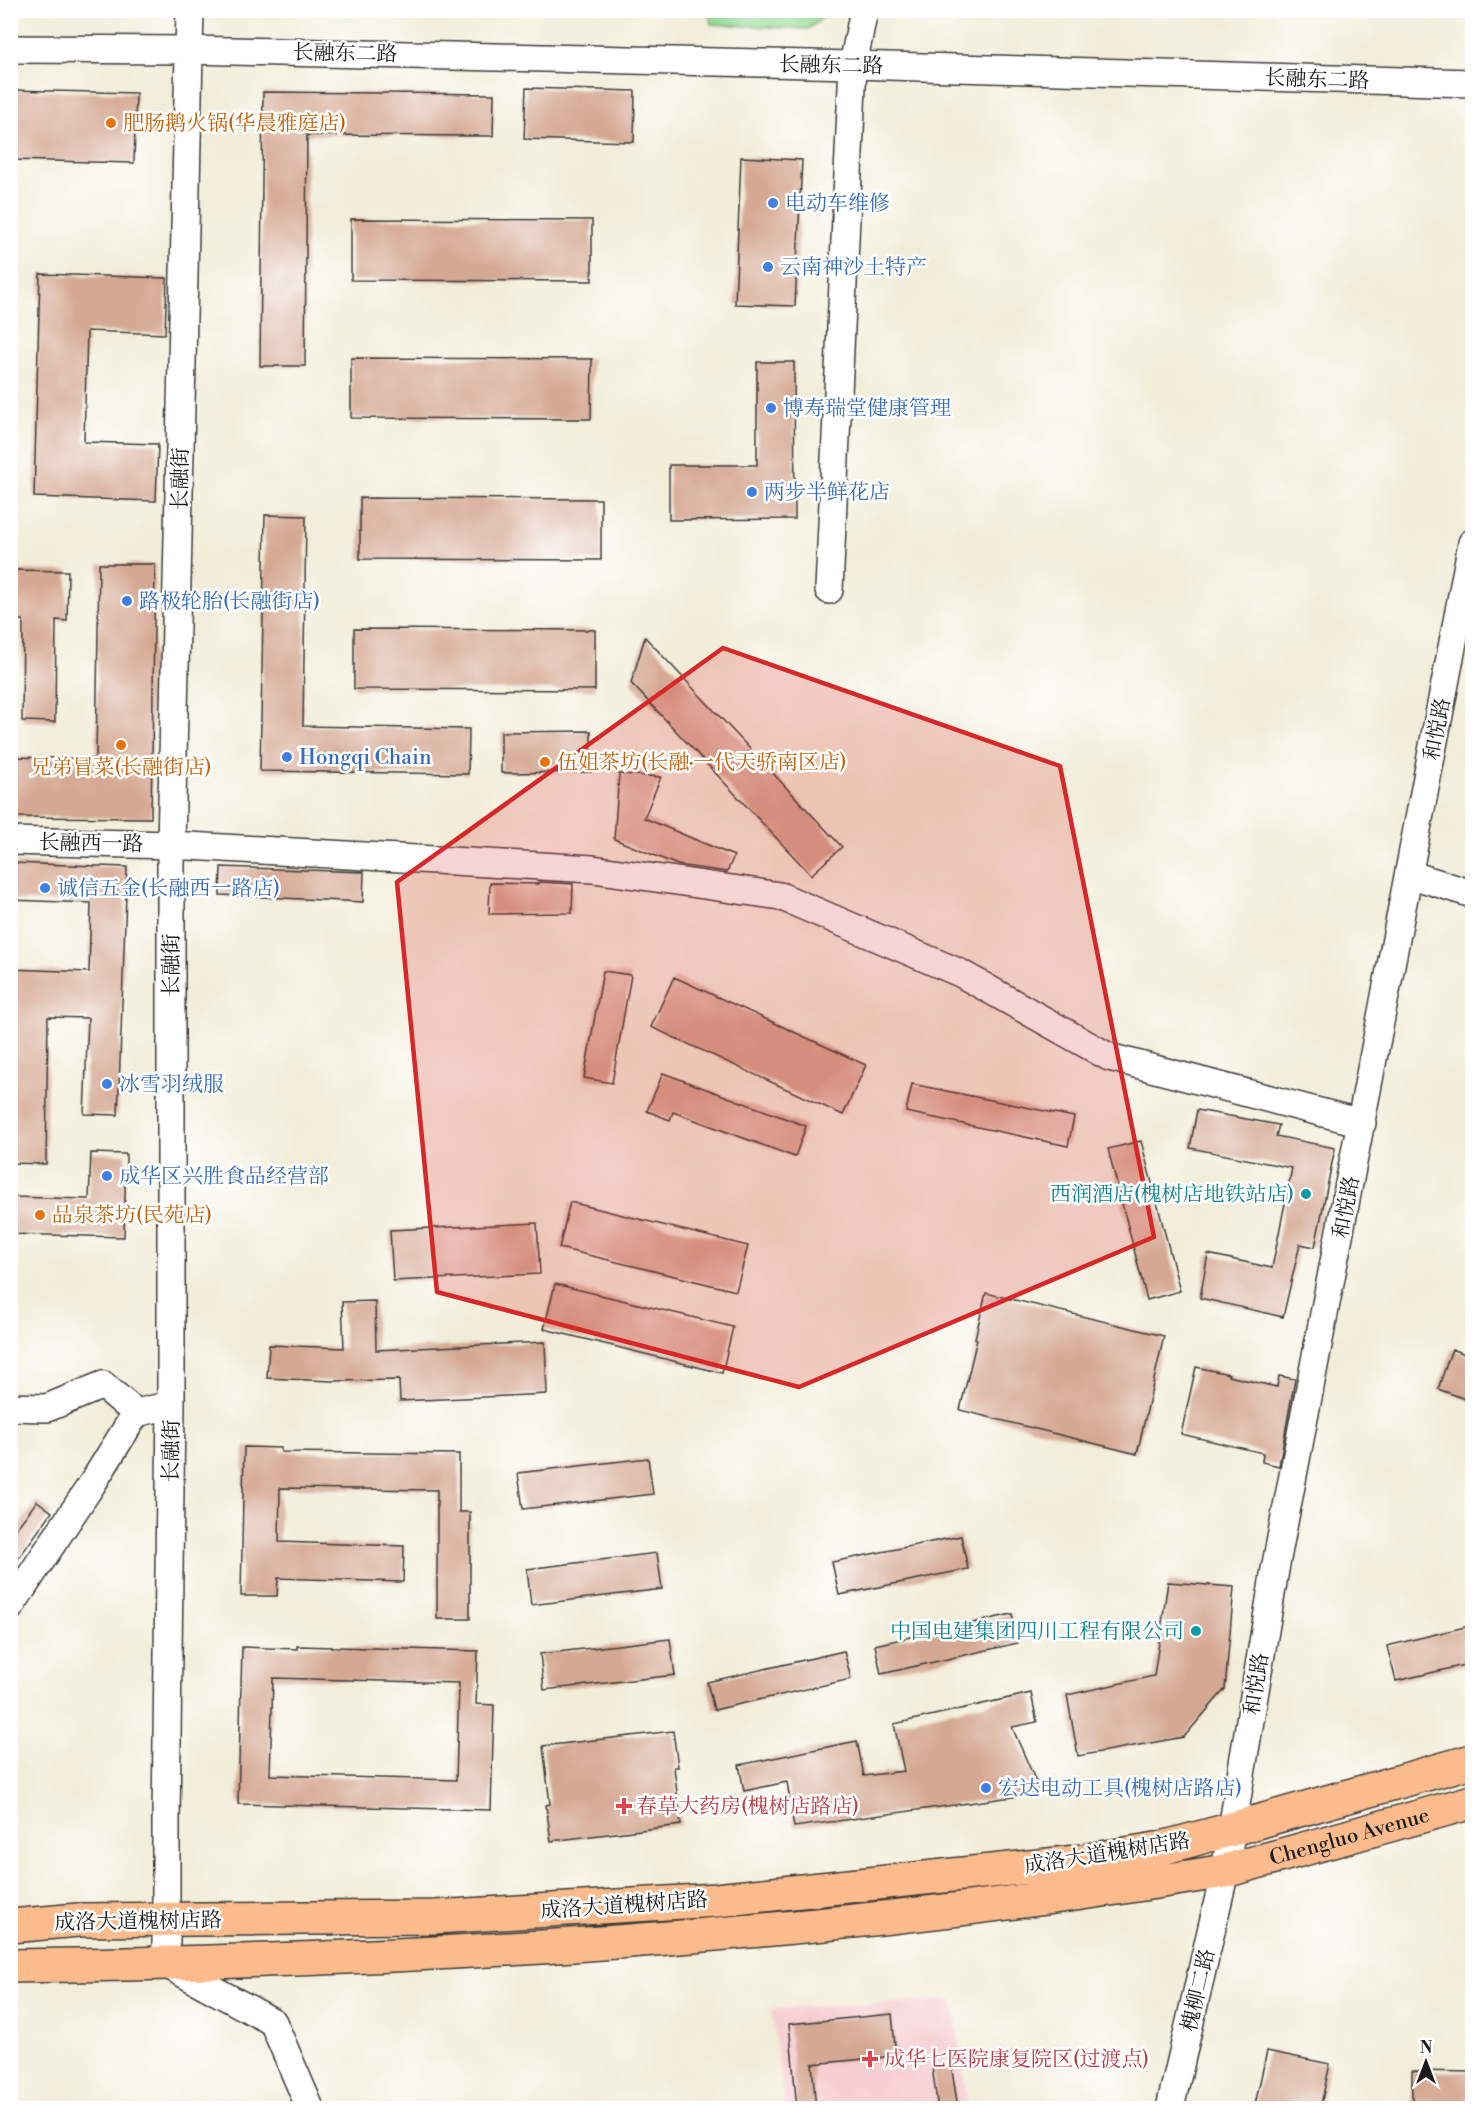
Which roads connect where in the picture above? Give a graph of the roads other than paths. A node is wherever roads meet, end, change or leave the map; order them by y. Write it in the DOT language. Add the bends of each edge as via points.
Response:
graph roads {
  1 [pos="190,10"];
  2 [pos="864,10"];
  3 [pos="10,49"];
  4 [pos="189,50"];
  5 [pos="853,65"];
  6 [pos="1473,83"];
  7 [pos="1473,543"];
  8 [pos="829,590"];
  9 [pos="10,841"];
  10 [pos="171,845"];
  11 [pos="1409,874"];
  12 [pos="1473,894"];
  13 [pos="1362,1123"];
  14 [pos="171,1405"];
  15 [pos="10,1407"];
  16 [pos="136,1413"];
  17 [pos="10,1607"];
  18 [pos="1473,1761"];
  19 [pos="1473,1802"];
  20 [pos="1232,1829"];
  21 [pos="1225,1871"];
  22 [pos="10,1917"];
  23 [pos="165,1919"];
  24 [pos="78,1920"];
  25 [pos="10,1926"];
  26 [pos="166,1964"];
  27 [pos="10,1966"];
  28 [pos="10,1989"];
  29 [pos="310,2109"];
  30 [pos="1170,2109"];
  1 -- 4 [label="street, 长融街"];
  2 -- 5 [label="street"];
  3 -- 4 [label="street, 长融东二路"];
  4 -- 5 [label="street, 长融东二路"];
  4 -- 10 [label="street, 长融街"];
  5 -- 6 [label="street, 长融东二路"];
  5 -- 8 [label="street"];
  7 -- 11 [label="street, 和悦路"];
  9 -- 10 [label="street, 长融西一路"];
  10 -- 13 [label="street, 长融西一路" via="593,869 780,896 960,973 1109,1057"];
  10 -- 14 [label="street, 长融街"];
  11 -- 12 [label="street"];
  11 -- 13 [label="street, 和悦路"];
  13 -- 20 [label="street, 和悦路" via="1276,1564"];
  14 -- 16 [label="street"];
  14 -- 23 [label="street, 长融街"];
  15 -- 16 [label="street" via="47,1408 103,1385"];
  16 -- 17 [label="street"];
  18 -- 20 [label="main road, Chengluo Avenue"];
  19 -- 21 [label="main road, Chengluo Avenue"];
  20 -- 21 [label="street, 和悦路"];
  20 -- 23 [label="main road, 成洛大道槐树店路" via="1162,1848 1076,1862 716,1900 435,1917"];
  21 -- 26 [label="main road, 成洛大道槐树店路" via="1051,1898 738,1934"];
  21 -- 30 [label="street, 槐柳二路"];
  22 -- 24 [label="main road"];
  23 -- 24 [label="main road, 成洛大道槐树店路"];
  23 -- 26 [label="street, 长融街"];
  24 -- 25 [label="main road, 成洛大道槐树店路"];
  26 -- 27 [label="main road, 成洛大道槐树店路"];
  26 -- 28 [label="main road" via="65,1984"];
  26 -- 29 [label="street" via="273,2022"];
}
